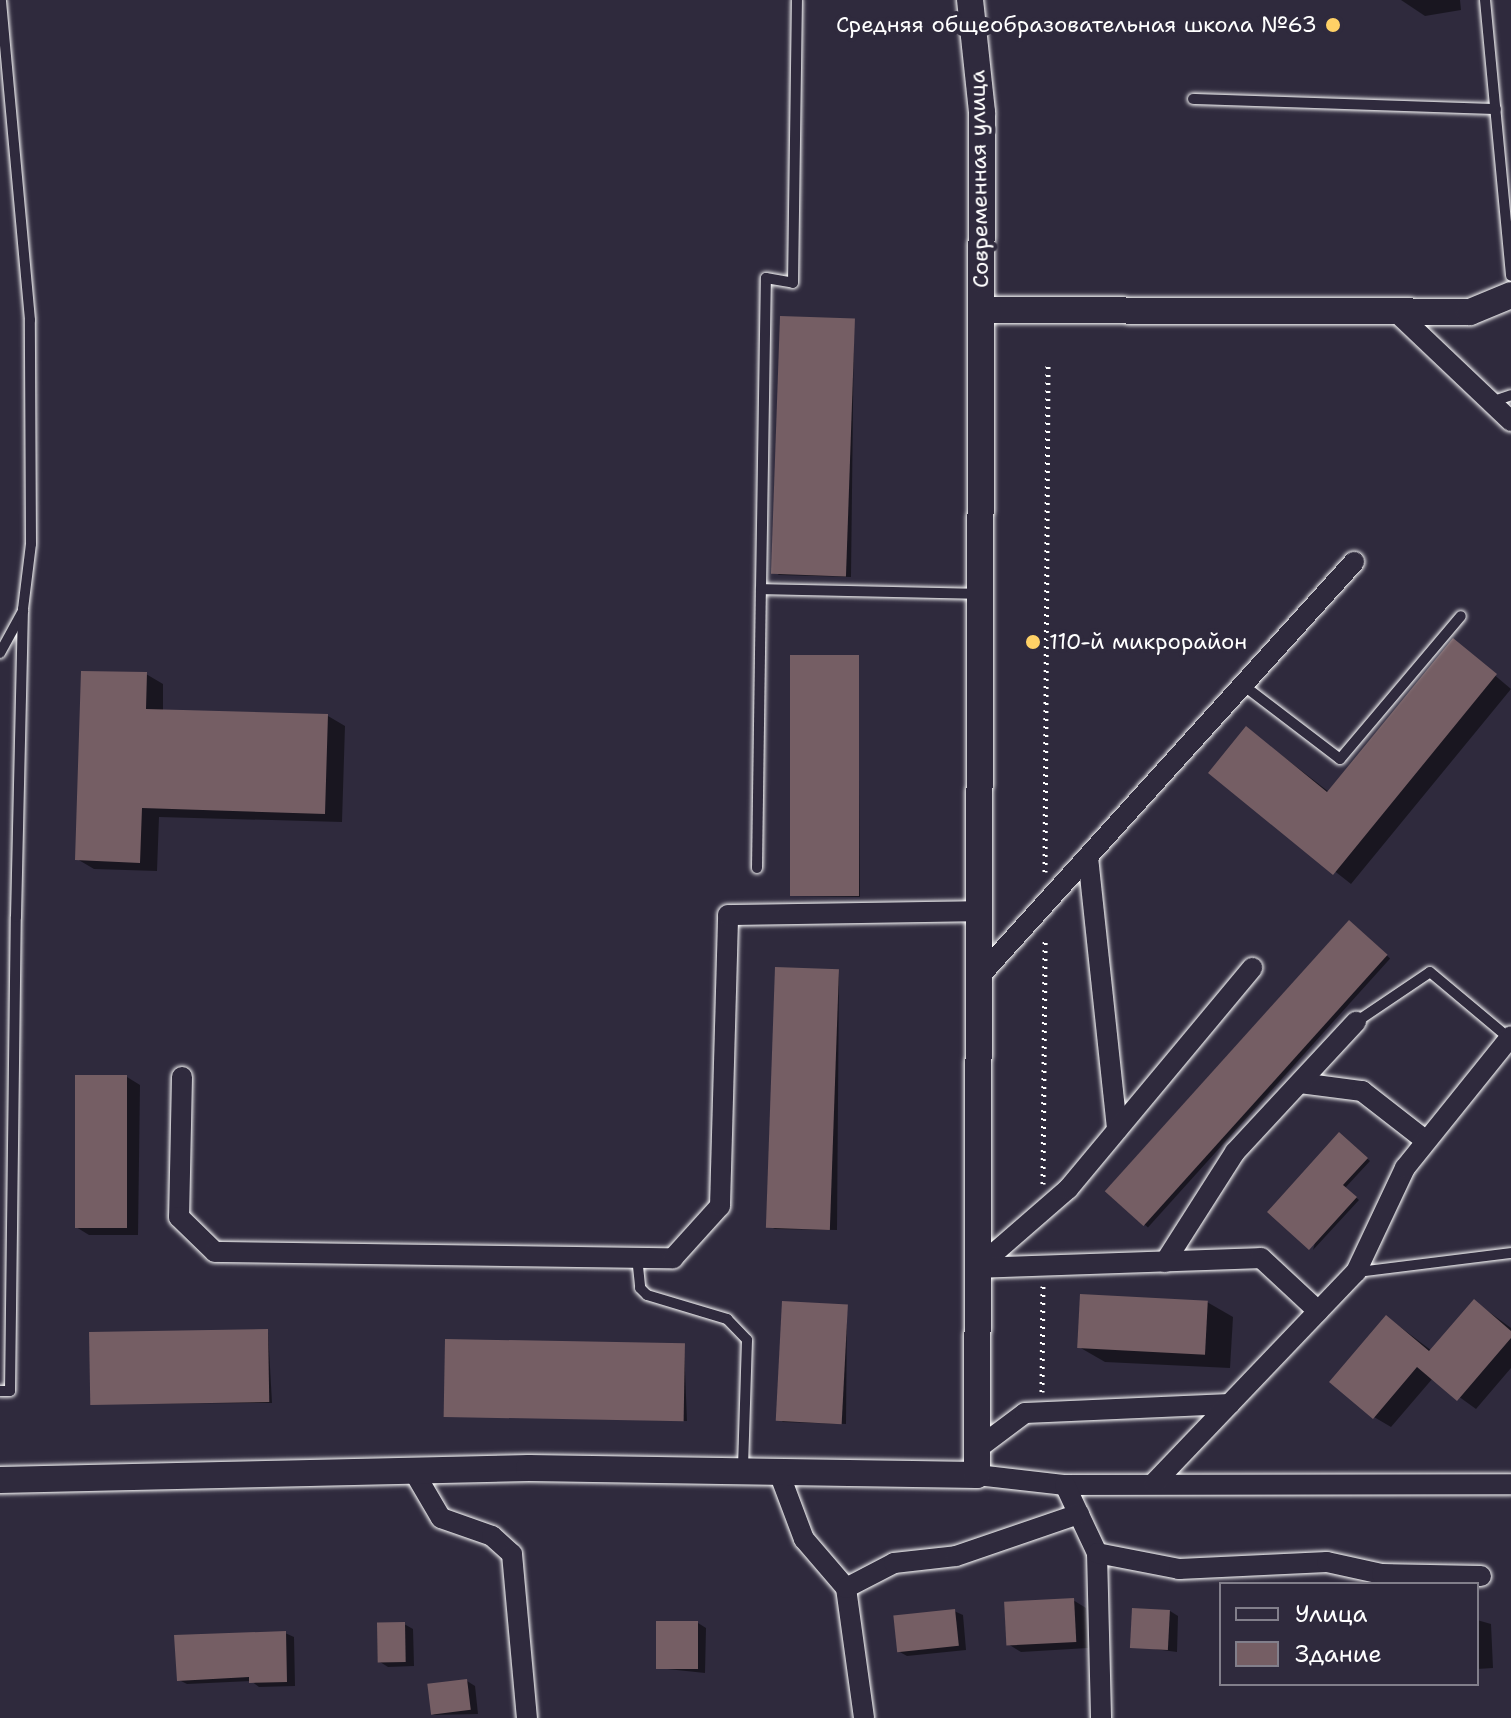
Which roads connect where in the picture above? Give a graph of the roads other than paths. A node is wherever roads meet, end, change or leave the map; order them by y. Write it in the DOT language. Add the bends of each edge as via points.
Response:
graph roads {
  1 [pos="1,0"];
  2 [pos="797,0"];
  3 [pos="970,0"];
  4 [pos="1485,0"];
  5 [pos="1193,99"];
  6 [pos="1496,109"];
  7 [pos="1511,276"];
  8 [pos="1511,295"];
  9 [pos="982,310"];
  10 [pos="1395,311"];
  11 [pos="1511,395"];
  12 [pos="1491,402"];
  13 [pos="1511,421"];
  14 [pos="1354,562"];
  15 [pos="761,589"];
  16 [pos="982,594"];
  17 [pos="23,609"];
  18 [pos="1461,616"];
  19 [pos="0,653"];
  20 [pos="1243,685"];
  21 [pos="1088,857"];
  22 [pos="757,868"];
  23 [pos="979,911"];
  24 [pos="1252,968"];
  25 [pos="978,978"];
  26 [pos="1356,1022"];
  27 [pos="1510,1037"];
  28 [pos="182,1077"];
  29 [pos="1300,1083"];
  30 [pos="1117,1129"];
  31 [pos="1425,1140"];
  32 [pos="1511,1253"];
  33 [pos="637,1257"];
  34 [pos="1165,1262"];
  35 [pos="977,1268"];
  36 [pos="1356,1272"];
  37 [pos="1318,1311"];
  38 [pos="0,1391"];
  39 [pos="1230,1404"];
  40 [pos="977,1462"];
  41 [pos="743,1469"];
  42 [pos="778,1470"];
  43 [pos="414,1472"];
  44 [pos="0,1480"];
  45 [pos="1155,1482"];
  46 [pos="1511,1484"];
  47 [pos="1065,1485"];
  48 [pos="1079,1514"];
  49 [pos="1097,1553"];
  50 [pos="1481,1576"];
  51 [pos="846,1588"];
  52 [pos="527,1718"];
  53 [pos="864,1718"];
  54 [pos="1101,1718"];
  1 -- 17 [label="lane" via="30,320 31,544"];
  2 -- 15 [label="lane" via="793,283 766,278"];
  3 -- 9 [label="street, Современная улица" via="982,112"];
  4 -- 6 [label="lane"];
  5 -- 6 [label="lane"];
  6 -- 7 [label="lane"];
  8 -- 10 [label="street" via="1470,312"];
  9 -- 10 [label="street"];
  9 -- 16 [label="street, Современная улица"];
  10 -- 12 [label="street"];
  11 -- 12 [label="lane"];
  12 -- 13 [label="street"];
  14 -- 20 [label="street"];
  15 -- 16 [label="lane"];
  15 -- 22 [label="lane"];
  16 -- 23 [label="street, Современная улица"];
  17 -- 19 [label="lane"];
  17 -- 38 [label="lane" via="10,1391"];
  18 -- 20 [label="lane" via="1340,759"];
  20 -- 21 [label="street"];
  21 -- 25 [label="street"];
  21 -- 30 [label="street"];
  23 -- 25 [label="street, Современная улица"];
  23 -- 33 [label="street" via="728,915 720,1206 673,1258"];
  24 -- 30 [label="street"];
  25 -- 35 [label="street, Современная улица"];
  26 -- 27 [label="lane" via="1430,972"];
  26 -- 29 [label="street"];
  27 -- 31 [label="street" via="1466,1098"];
  28 -- 33 [label="street" via="179,1217 215,1252"];
  29 -- 31 [label="street" via="1362,1091"];
  29 -- 34 [label="street" via="1235,1152"];
  30 -- 35 [label="street" via="1068,1189"];
  31 -- 36 [label="street" via="1405,1168"];
  32 -- 36 [label="lane"];
  33 -- 41 [label="lane" via="640,1288 647,1295 727,1319 747,1340"];
  34 -- 35 [label="street"];
  34 -- 37 [label="street" via="1261,1258"];
  35 -- 40 [label="street, Современная улица"];
  36 -- 37 [label="street"];
  37 -- 39 [label="street"];
  39 -- 40 [label="street" via="1025,1413"];
  39 -- 45 [label="street"];
  40 -- 42 [label="street"];
  40 -- 47 [label="street"];
  41 -- 42 [label="street"];
  41 -- 43 [label="street"];
  42 -- 51 [label="street" via="804,1539"];
  43 -- 44 [label="street"];
  43 -- 52 [label="street" via="441,1518 492,1536 512,1554"];
  45 -- 46 [label="street"];
  45 -- 47 [label="street"];
  47 -- 48 [label="street"];
  48 -- 49 [label="street"];
  48 -- 51 [label="street" via="956,1556 894,1563"];
  49 -- 50 [label="street" via="1179,1569 1327,1562 1382,1574"];
  49 -- 54 [label="street"];
  51 -- 53 [label="street"];
}
